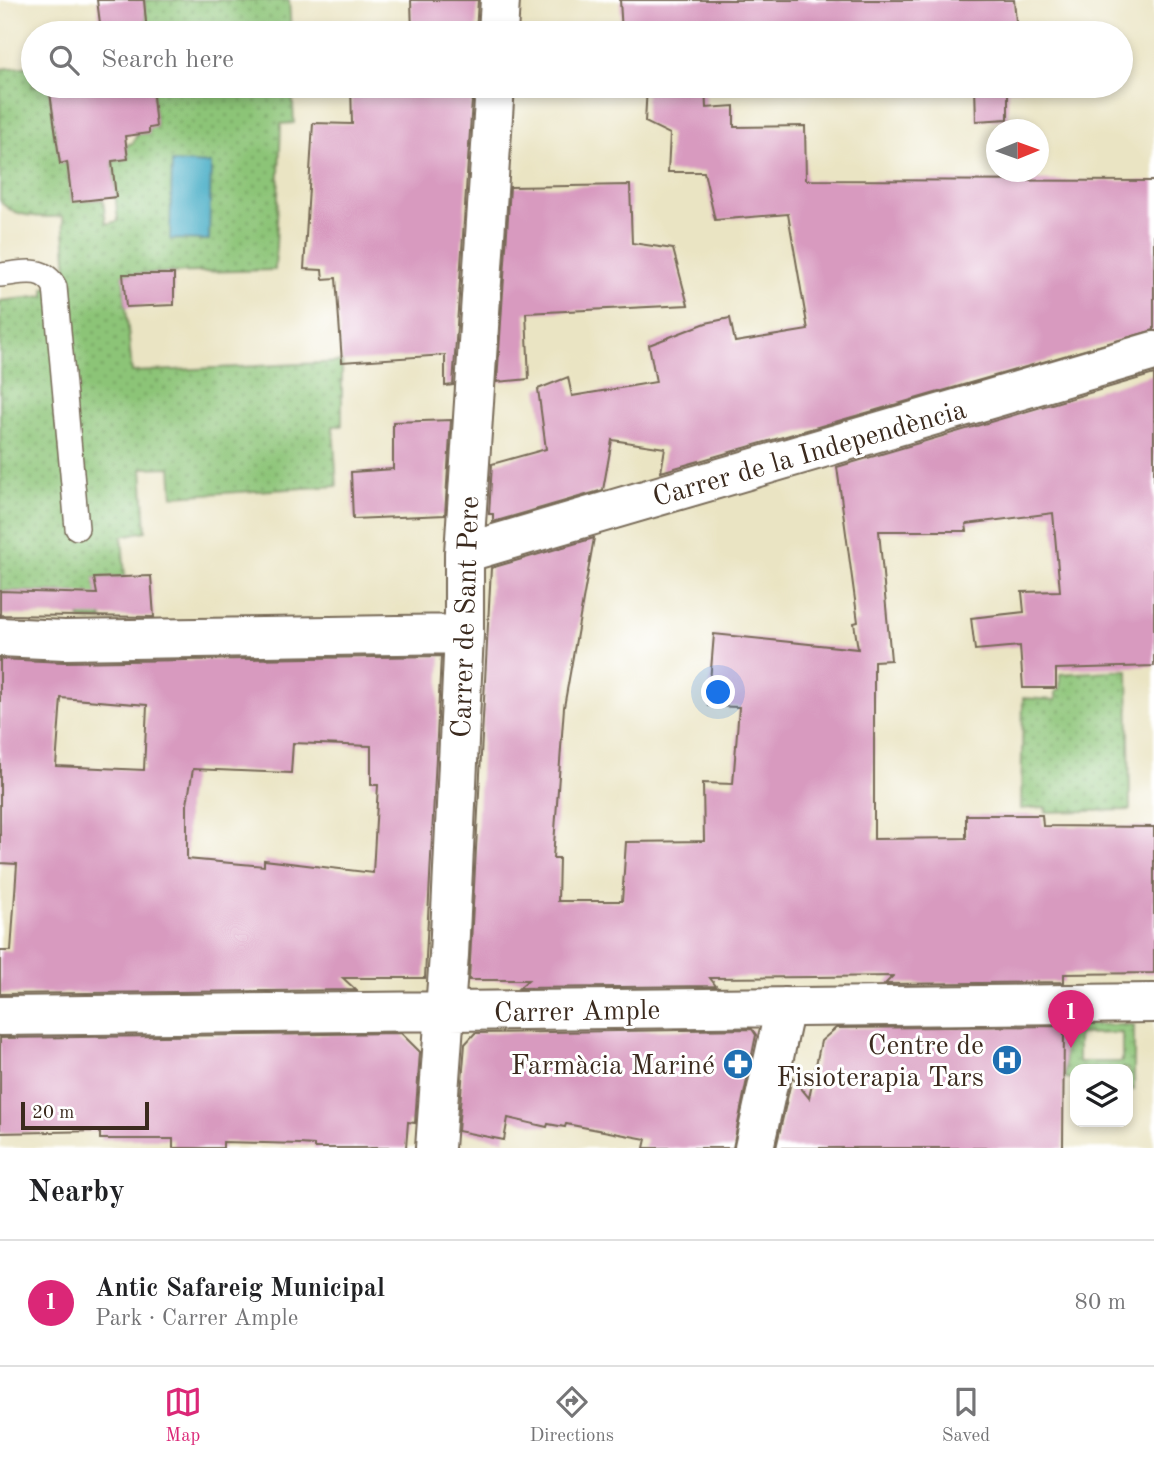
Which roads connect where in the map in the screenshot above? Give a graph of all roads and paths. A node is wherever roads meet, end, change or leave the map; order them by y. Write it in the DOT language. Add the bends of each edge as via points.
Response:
graph roads {
  1 [pos="500,0"];
  2 [pos="499,21"];
  3 [pos="494,98"];
  4 [pos="1,271"];
  5 [pos="1154,351"];
  6 [pos="77,528"];
  7 [pos="464,553"];
  8 [pos="464,634"];
  9 [pos="0,637"];
  10 [pos="1154,1003"];
  11 [pos="785,1007"];
  12 [pos="446,1009"];
  13 [pos="0,1016"];
  14 [pos="435,1148"];
  15 [pos="754,1148"];
  1 -- 2 [label="street"];
  3 -- 7 [label="street, Carrer de Sant Pere"];
  4 -- 6 [label="lane" via="38,271 49,275 55,287"];
  5 -- 7 [label="street, Carrer de la Independència"];
  7 -- 8 [label="street, Carrer de Sant Pere"];
  8 -- 9 [label="street"];
  8 -- 12 [label="street, Carrer de Sant Pere"];
  10 -- 11 [label="street, Carrer Ample"];
  11 -- 12 [label="street, Carrer Ample"];
  11 -- 15 [label="street"];
  12 -- 13 [label="street, Carrer Ample"];
  12 -- 14 [label="street, Carrer de Sant Pere"];
}
